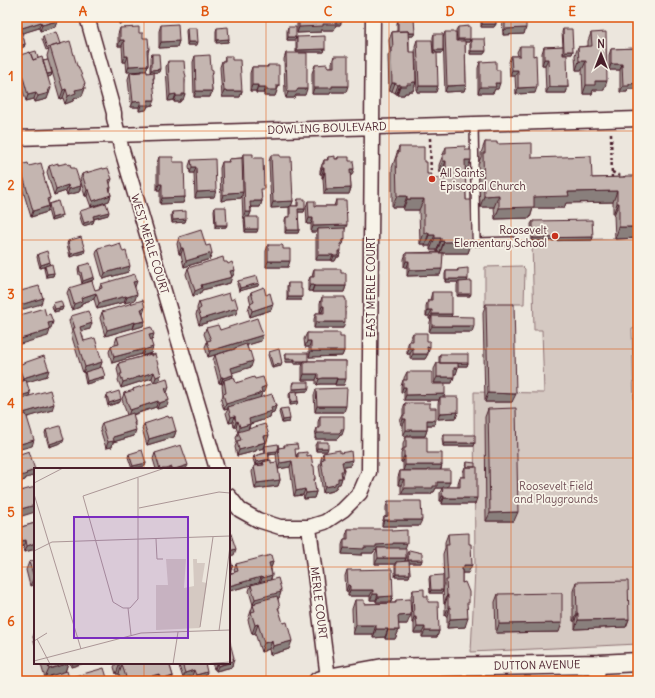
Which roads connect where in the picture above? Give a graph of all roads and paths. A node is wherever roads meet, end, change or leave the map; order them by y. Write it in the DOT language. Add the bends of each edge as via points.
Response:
graph roads {
  1 [pos="87,17"];
  2 [pos="373,17"];
  3 [pos="638,119"];
  4 [pos="611,120"];
  5 [pos="474,124"];
  6 [pos="430,126"];
  7 [pos="372,127"];
  8 [pos="118,135"];
  9 [pos="17,138"];
  10 [pos="612,172"];
  11 [pos="632,180"];
  12 [pos="431,181"];
  13 [pos="612,183"];
  14 [pos="512,241"];
  15 [pos="217,468"];
  16 [pos="230,497"];
  17 [pos="309,527"];
  18 [pos="638,662"];
  19 [pos="597,672"];
  20 [pos="323,680"];
  1 -- 8 [label="street, WEST MERLE COURT"];
  2 -- 7 [label="street, EAST MERLE COURT"];
  3 -- 4 [label="street, DOWLING BOULEVARD"];
  4 -- 5 [label="street, DOWLING BOULEVARD"];
  4 -- 10 [label="path"];
  5 -- 6 [label="street, DOWLING BOULEVARD"];
  5 -- 14 [label="lane" via="476,242"];
  6 -- 7 [label="street, DOWLING BOULEVARD"];
  6 -- 12 [label="path"];
  7 -- 8 [label="street, DOWLING BOULEVARD"];
  7 -- 17 [label="street, EAST MERLE COURT" via="369,472 360,493 343,510 324,522"];
  8 -- 9 [label="street, DOWLING BOULEVARD"];
  8 -- 15 [label="street, WEST MERLE COURT"];
  10 -- 11 [label="path" via="625,178 625,182"];
  10 -- 13 [label="path"];
  16 -- 17 [label="street" via="240,510 258,520 280,527"];
  17 -- 20 [label="street, MERLE COURT"];
  18 -- 19 [label="street, DUTTON AVENUE"];
  19 -- 20 [label="street, DUTTON AVENUE" via="383,668"];
}
